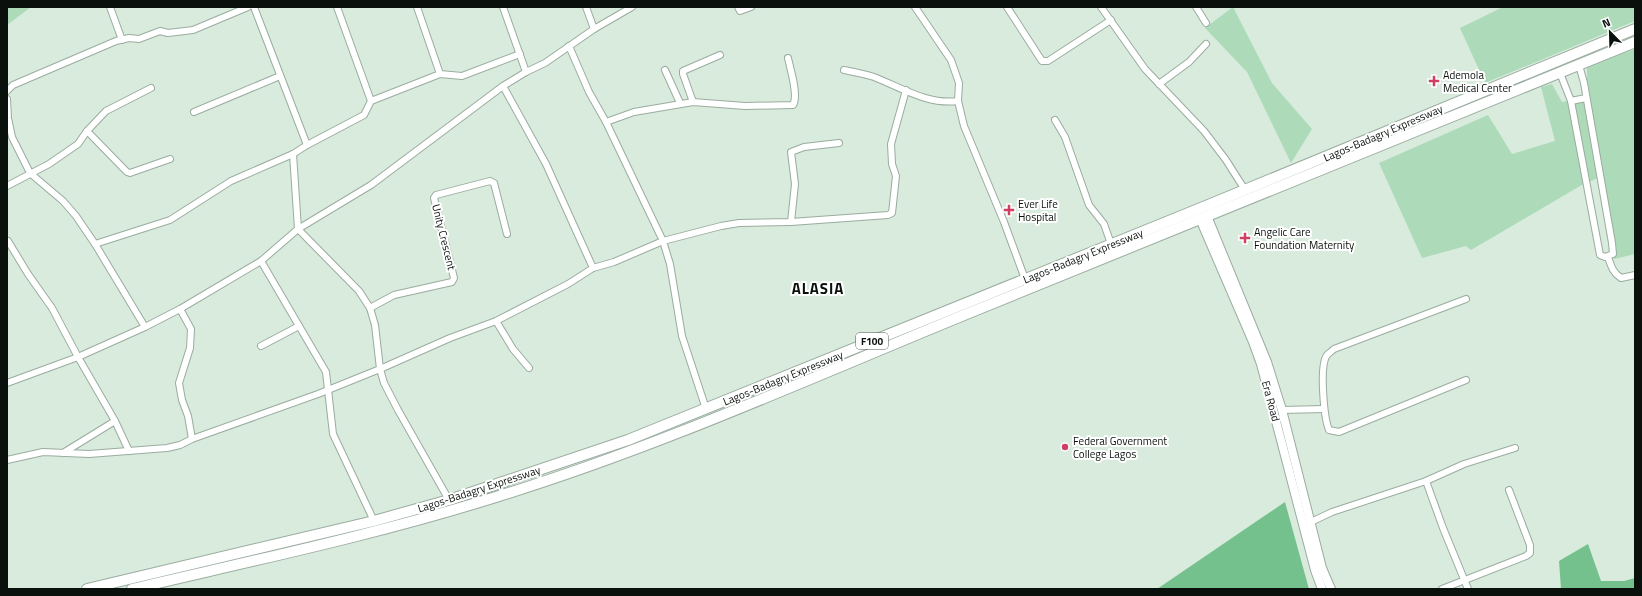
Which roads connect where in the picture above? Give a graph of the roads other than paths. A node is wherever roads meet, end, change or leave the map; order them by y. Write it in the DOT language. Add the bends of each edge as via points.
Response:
graph roads {
  1 [pos="110,7"];
  2 [pos="248,7"];
  3 [pos="254,7"];
  4 [pos="337,7"];
  5 [pos="417,7"];
  6 [pos="503,7"];
  7 [pos="586,7"];
  8 [pos="632,7"];
  9 [pos="738,7"];
  10 [pos="751,7"];
  11 [pos="916,7"];
  12 [pos="1007,7"];
  13 [pos="1101,7"];
  14 [pos="1196,7"];
  15 [pos="1111,20"];
  16 [pos="1206,22"];
  17 [pos="594,29"];
  18 [pos="1635,29"];
  19 [pos="122,40"];
  20 [pos="1635,42"];
  21 [pos="1206,44"];
  22 [pos="569,46"];
  23 [pos="520,54"];
  24 [pos="720,54"];
  25 [pos="788,58"];
  26 [pos="1579,65"];
  27 [pos="665,70"];
  28 [pos="844,70"];
  29 [pos="526,72"];
  30 [pos="1560,73"];
  31 [pos="440,74"];
  32 [pos="280,76"];
  33 [pos="1159,84"];
  34 [pos="503,86"];
  35 [pos="151,88"];
  36 [pos="906,90"];
  37 [pos="7,91"];
  38 [pos="1586,98"];
  39 [pos="7,99"];
  40 [pos="371,101"];
  41 [pos="958,101"];
  42 [pos="1571,101"];
  43 [pos="693,102"];
  44 [pos="680,103"];
  45 [pos="194,112"];
  46 [pos="1055,120"];
  47 [pos="606,122"];
  48 [pos="87,131"];
  49 [pos="839,143"];
  50 [pos="307,145"];
  51 [pos="293,154"];
  52 [pos="170,159"];
  53 [pos="30,173"];
  54 [pos="7,186"];
  55 [pos="1245,190"];
  56 [pos="1204,218"];
  57 [pos="791,222"];
  58 [pos="298,229"];
  59 [pos="507,234"];
  60 [pos="8,241"];
  61 [pos="663,241"];
  62 [pos="94,244"];
  63 [pos="1111,244"];
  64 [pos="1608,256"];
  65 [pos="261,261"];
  66 [pos="593,268"];
  67 [pos="1635,275"];
  68 [pos="1025,279"];
  69 [pos="1466,299"];
  70 [pos="370,308"];
  71 [pos="180,309"];
  72 [pos="496,321"];
  73 [pos="299,326"];
  74 [pos="145,327"];
  75 [pos="261,346"];
  76 [pos="78,357"];
  77 [pos="529,368"];
  78 [pos="380,369"];
  79 [pos="1466,380"];
  80 [pos="7,383"];
  81 [pos="328,389"];
  82 [pos="706,409"];
  83 [pos="1324,409"];
  84 [pos="1282,410"];
  85 [pos="115,421"];
  86 [pos="192,438"];
  87 [pos="1515,448"];
  88 [pos="129,451"];
  89 [pos="63,452"];
  90 [pos="7,460"];
  91 [pos="1426,480"];
  92 [pos="1509,490"];
  93 [pos="450,500"];
  94 [pos="374,521"];
  95 [pos="1311,522"];
  96 [pos="1465,580"];
  97 [pos="87,589"];
  98 [pos="132,589"];
  99 [pos="1322,589"];
  100 [pos="1331,589"];
  101 [pos="1442,589"];
  102 [pos="1468,589"];
  1 -- 19 [label="street"];
  2 -- 19 [label="street" via="193,30 168,33 160,31 139,39"];
  3 -- 32 [label="street"];
  4 -- 40 [label="street"];
  5 -- 31 [label="street"];
  6 -- 23 [label="street"];
  7 -- 17 [label="street"];
  8 -- 17 [label="street"];
  9 -- 10 [label="street" via="740,12"];
  11 -- 41 [label="street" via="950,60 959,82"];
  12 -- 15 [label="street" via="1042,61 1048,60"];
  13 -- 15 [label="street"];
  14 -- 16 [label="street"];
  15 -- 33 [label="street" via="1145,69"];
  17 -- 22 [label="street"];
  18 -- 55 [label="highway, Lagos-Badagry Expressway / F100"];
  19 -- 37 [label="street" via="14,85"];
  20 -- 26 [label="highway, Lagos-Badagry Expressway / F100"];
  21 -- 33 [label="street" via="1189,62"];
  22 -- 29 [label="street" via="545,63"];
  22 -- 47 [label="street" via="589,92"];
  23 -- 29 [label="street"];
  23 -- 31 [label="street" via="462,76"];
  24 -- 43 [label="street" via="684,71"];
  25 -- 43 [label="street" via="794,90 793,105 745,106"];
  26 -- 30 [label="highway, Lagos-Badagry Expressway / F100"];
  26 -- 38 [label="street"];
  27 -- 44 [label="street"];
  28 -- 36 [label="street" via="872,76"];
  29 -- 34 [label="street"];
  30 -- 42 [label="street"];
  30 -- 56 [label="highway, Lagos-Badagry Expressway / F100"];
  31 -- 40 [label="street"];
  32 -- 45 [label="street"];
  32 -- 50 [label="street"];
  33 -- 55 [label="street" via="1204,130"];
  34 -- 58 [label="street" via="371,185"];
  34 -- 66 [label="street" via="546,164"];
  35 -- 48 [label="street" via="106,111"];
  36 -- 41 [label="street" via="939,102"];
  36 -- 57 [label="street" via="891,144 892,164 896,176 892,212 888,215"];
  38 -- 42 [label="street"];
  38 -- 64 [label="street" via="1612,243 1612,254"];
  39 -- 53 [label="street" via="12,137"];
  40 -- 50 [label="street" via="364,115"];
  41 -- 68 [label="street" via="964,126"];
  42 -- 64 [label="street" via="1600,255"];
  43 -- 44 [label="street"];
  44 -- 47 [label="street" via="634,112"];
  46 -- 63 [label="street" via="1065,138 1089,205 1104,224"];
  47 -- 61 [label="street"];
  48 -- 52 [label="street" via="127,172"];
  48 -- 53 [label="street" via="78,144 49,164"];
  49 -- 57 [label="street" via="804,147 791,152 795,184"];
  50 -- 51 [label="street"];
  51 -- 58 [label="street"];
  51 -- 62 [label="street" via="231,181 170,220"];
  53 -- 54 [label="street"];
  53 -- 62 [label="street" via="63,201"];
  55 -- 63 [label="highway, Lagos-Badagry Expressway / F100"];
  56 -- 84 [label="main road" via="1259,340"];
  56 -- 98 [label="highway, Lagos-Badagry Expressway / F100" via="700,425 613,458 497,497 337,542"];
  56 -- 99 [label="main road, Era Road" via="1261,364"];
  57 -- 61 [label="street" via="740,223"];
  58 -- 65 [label="street"];
  58 -- 70 [label="street" via="359,291"];
  59 -- 70 [label="street, Unity Crescent" via="494,183 490,181 436,195 434,198 454,278 452,282 394,295"];
  60 -- 76 [label="street" via="52,308"];
  61 -- 66 [label="street"];
  61 -- 82 [label="street" via="670,264 682,336"];
  62 -- 74 [label="street"];
  63 -- 68 [label="highway, Lagos-Badagry Expressway / F100"];
  64 -- 67 [label="street" via="1617,276 1621,278"];
  65 -- 71 [label="street"];
  65 -- 73 [label="street"];
  66 -- 72 [label="street" via="568,284"];
  68 -- 82 [label="highway, Lagos-Badagry Expressway / F100"];
  69 -- 83 [label="street" via="1334,349 1326,356"];
  70 -- 78 [label="street" via="375,325"];
  71 -- 74 [label="street"];
  71 -- 86 [label="street" via="191,329 190,348 180,384"];
  72 -- 77 [label="street" via="513,349"];
  72 -- 78 [label="street"];
  73 -- 75 [label="street"];
  73 -- 81 [label="street" via="326,372"];
  74 -- 76 [label="street"];
  76 -- 80 [label="street"];
  76 -- 85 [label="street"];
  78 -- 81 [label="street"];
  78 -- 93 [label="street" via="398,410"];
  79 -- 83 [label="street" via="1339,432 1330,430"];
  81 -- 86 [label="street"];
  81 -- 94 [label="street" via="333,434"];
  82 -- 93 [label="highway, Lagos-Badagry Expressway / F100" via="628,440"];
  83 -- 84 [label="street"];
  84 -- 95 [label="main road"];
  85 -- 88 [label="street"];
  85 -- 89 [label="street"];
  86 -- 88 [label="street" via="180,445 167,448"];
  87 -- 91 [label="street" via="1464,464"];
  88 -- 89 [label="street" via="89,454"];
  89 -- 90 [label="street" via="43,452"];
  91 -- 95 [label="street" via="1332,512"];
  91 -- 96 [label="street"];
  92 -- 96 [label="street" via="1530,545 1530,553"];
  93 -- 94 [label="highway, Lagos-Badagry Expressway / F100"];
  94 -- 97 [label="highway, Lagos-Badagry Expressway / F100"];
  95 -- 100 [label="main road" via="1322,568"];
  96 -- 101 [label="street"];
  96 -- 102 [label="street"];
}
